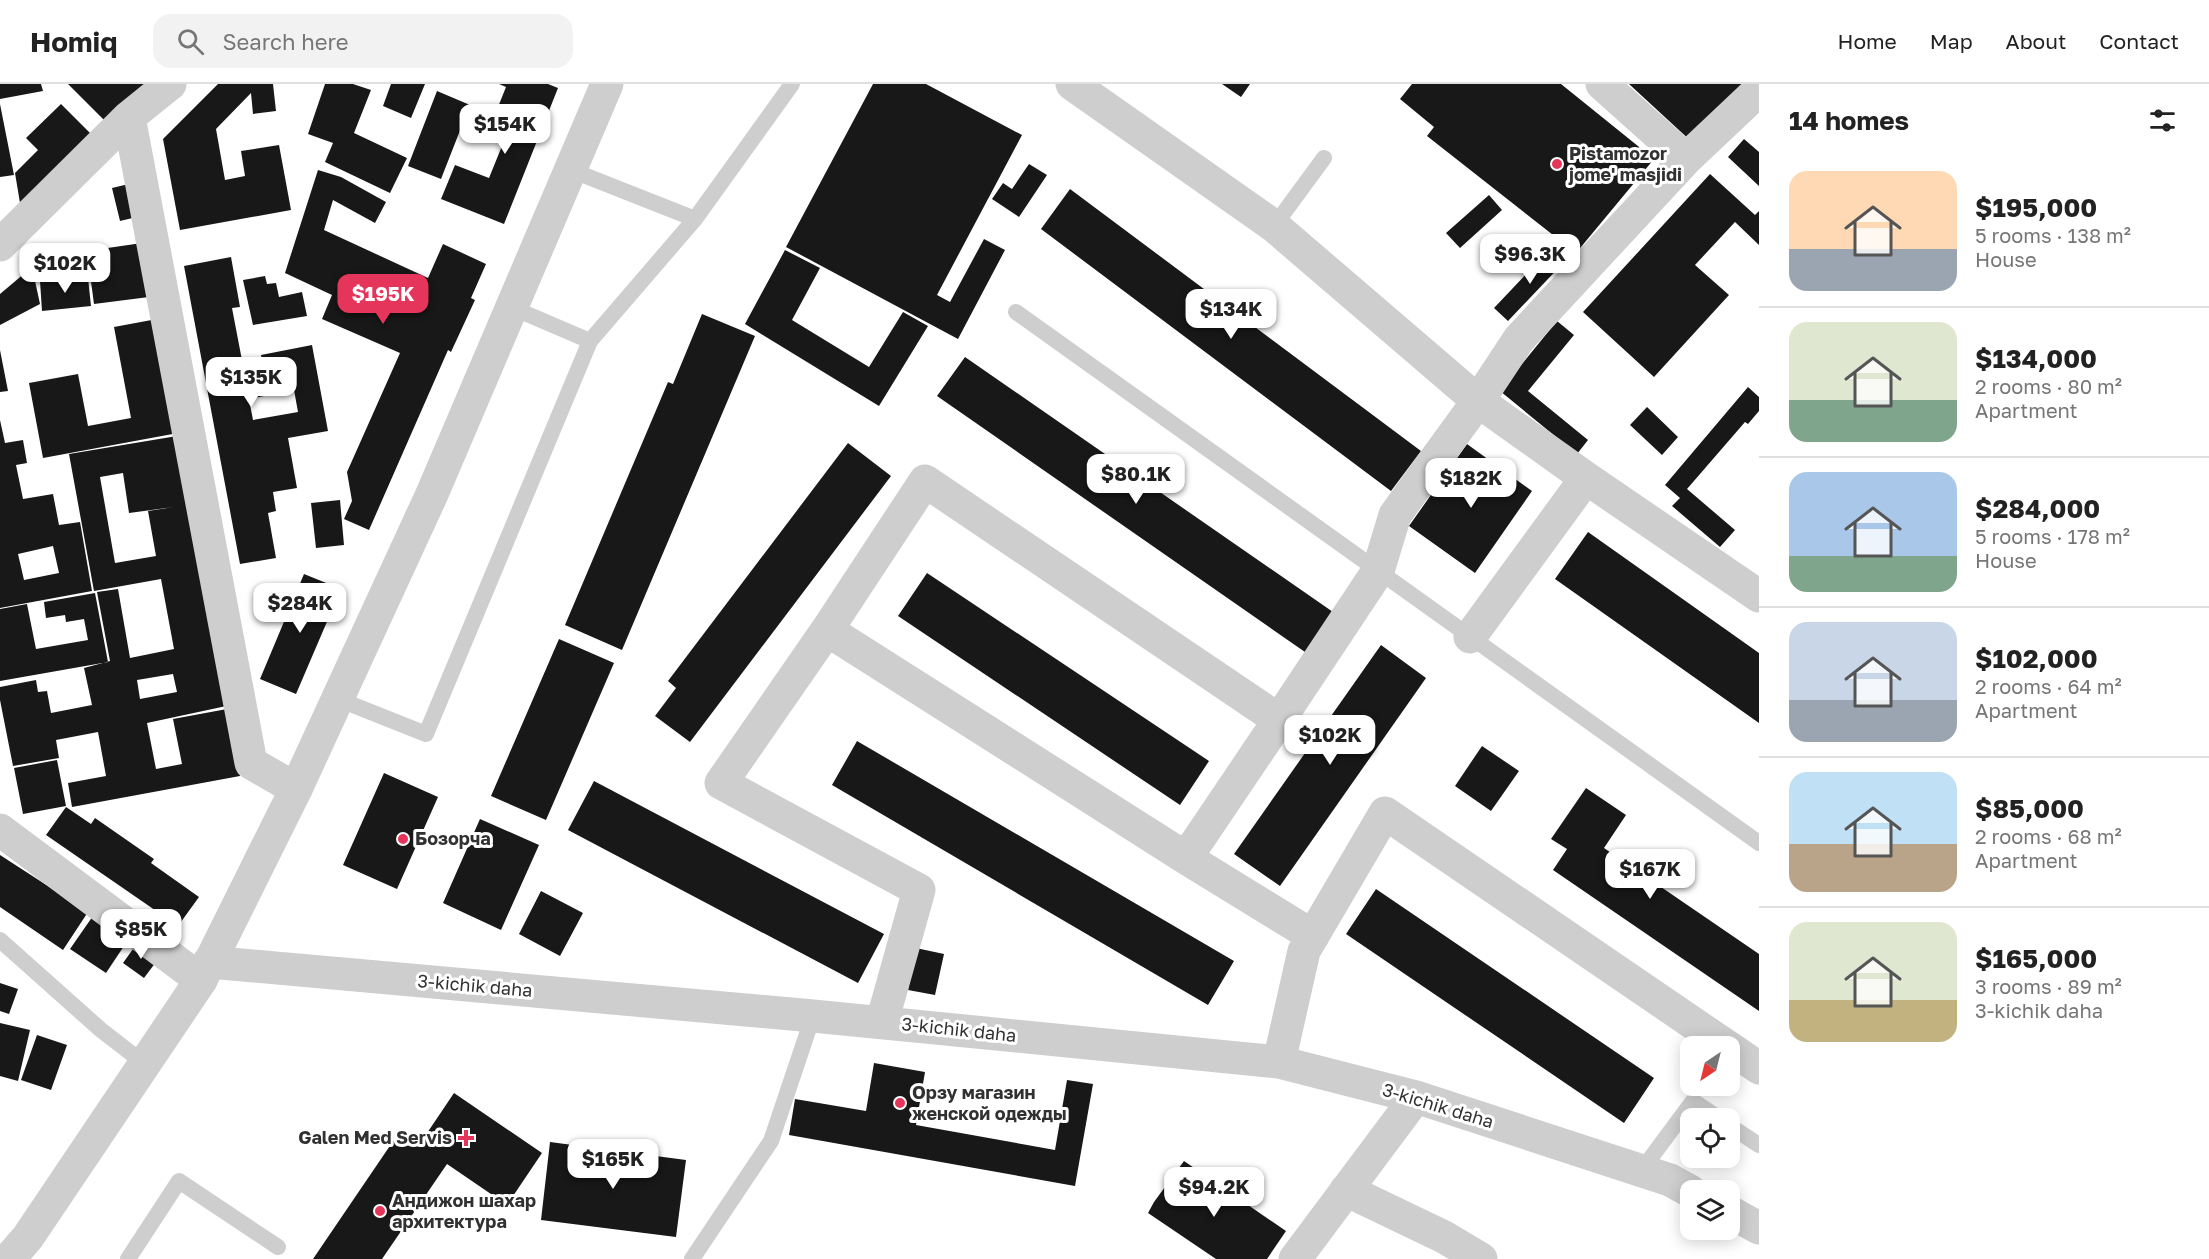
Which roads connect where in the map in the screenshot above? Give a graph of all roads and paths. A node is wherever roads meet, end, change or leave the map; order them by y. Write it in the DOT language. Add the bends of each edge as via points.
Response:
graph roads {
  1 [pos="170,84"];
  2 [pos="607,84"];
  3 [pos="792,84"];
  4 [pos="1072,84"];
  5 [pos="1602,84"];
  6 [pos="1759,90"];
  7 [pos="129,117"];
  8 [pos="1324,158"];
  9 [pos="1686,159"];
  10 [pos="572,170"];
  11 [pos="694,219"];
  12 [pos="1274,226"];
  13 [pos="0,245"];
  14 [pos="513,308"];
  15 [pos="1016,312"];
  16 [pos="590,341"];
  17 [pos="1478,401"];
  18 [pos="1586,478"];
  19 [pos="1378,570"];
  20 [pos="1757,592"];
  21 [pos="827,630"];
  22 [pos="1470,637"];
  23 [pos="338,699"];
  24 [pos="1280,720"];
  25 [pos="296,789"];
  26 [pos="0,830"];
  27 [pos="1759,843"];
  28 [pos="1186,858"];
  29 [pos="1313,936"];
  30 [pos="0,940"];
  31 [pos="205,971"];
  32 [pos="813,1016"];
  33 [pos="882,1022"];
  34 [pos="1713,1036"];
  35 [pos="1740,1055"];
  36 [pos="1279,1062"];
  37 [pos="145,1064"];
  38 [pos="1759,1068"];
  39 [pos="1416,1097"];
  40 [pos="1688,1108"];
  41 [pos="1704,1108"];
  42 [pos="1680,1118"];
  43 [pos="1740,1133"];
  44 [pos="1759,1145"];
  45 [pos="1641,1171"];
  46 [pos="1680,1186"];
  47 [pos="1346,1190"];
  48 [pos="1740,1218"];
  49 [pos="1759,1228"];
  50 [pos="12,1246"];
  51 [pos="278,1247"];
  52 [pos="128,1259"];
  53 [pos="692,1259"];
  54 [pos="1295,1259"];
  55 [pos="1481,1259"];
  1 -- 7 [label="street"];
  2 -- 10 [label="street"];
  3 -- 11 [label="lane"];
  4 -- 12 [label="street"];
  5 -- 9 [label="street"];
  6 -- 9 [label="street"];
  7 -- 13 [label="street"];
  7 -- 25 [label="street" via="251,763"];
  8 -- 12 [label="lane"];
  9 -- 17 [label="street" via="1519,339"];
  10 -- 11 [label="lane"];
  10 -- 14 [label="street"];
  11 -- 16 [label="lane"];
  12 -- 17 [label="street"];
  14 -- 16 [label="lane"];
  14 -- 23 [label="street"];
  15 -- 19 [label="lane"];
  16 -- 23 [label="lane" via="426,734"];
  17 -- 18 [label="street"];
  17 -- 19 [label="street" via="1395,515"];
  18 -- 20 [label="street"];
  18 -- 22 [label="street"];
  19 -- 22 [label="lane"];
  19 -- 24 [label="street"];
  21 -- 24 [label="street" via="925,481"];
  21 -- 28 [label="street"];
  21 -- 33 [label="street" via="721,783 919,890"];
  22 -- 27 [label="lane"];
  23 -- 25 [label="street"];
  24 -- 28 [label="street"];
  25 -- 31 [label="street"];
  26 -- 31 [label="street"];
  28 -- 29 [label="street"];
  29 -- 34 [label="street" via="1385,813"];
  29 -- 36 [label="street" via="1304,951"];
  30 -- 37 [label="lane"];
  31 -- 32 [label="street, 3-kichik daha"];
  31 -- 37 [label="street"];
  32 -- 33 [label="street, 3-kichik daha"];
  32 -- 53 [label="lane" via="771,1141"];
  33 -- 36 [label="street, 3-kichik daha"];
  35 -- 38 [label="street"];
  36 -- 39 [label="street, 3-kichik daha"];
  37 -- 50 [label="street"];
  39 -- 45 [label="street, 3-kichik daha"];
  39 -- 47 [label="street"];
  40 -- 41 [label="lane" via="1693,1101"];
  42 -- 45 [label="lane"];
  43 -- 44 [label="lane"];
  45 -- 46 [label="street, 3-kichik daha"];
  47 -- 54 [label="street"];
  47 -- 55 [label="street"];
  48 -- 49 [label="street"];
  51 -- 52 [label="lane" via="179,1181"];
}
